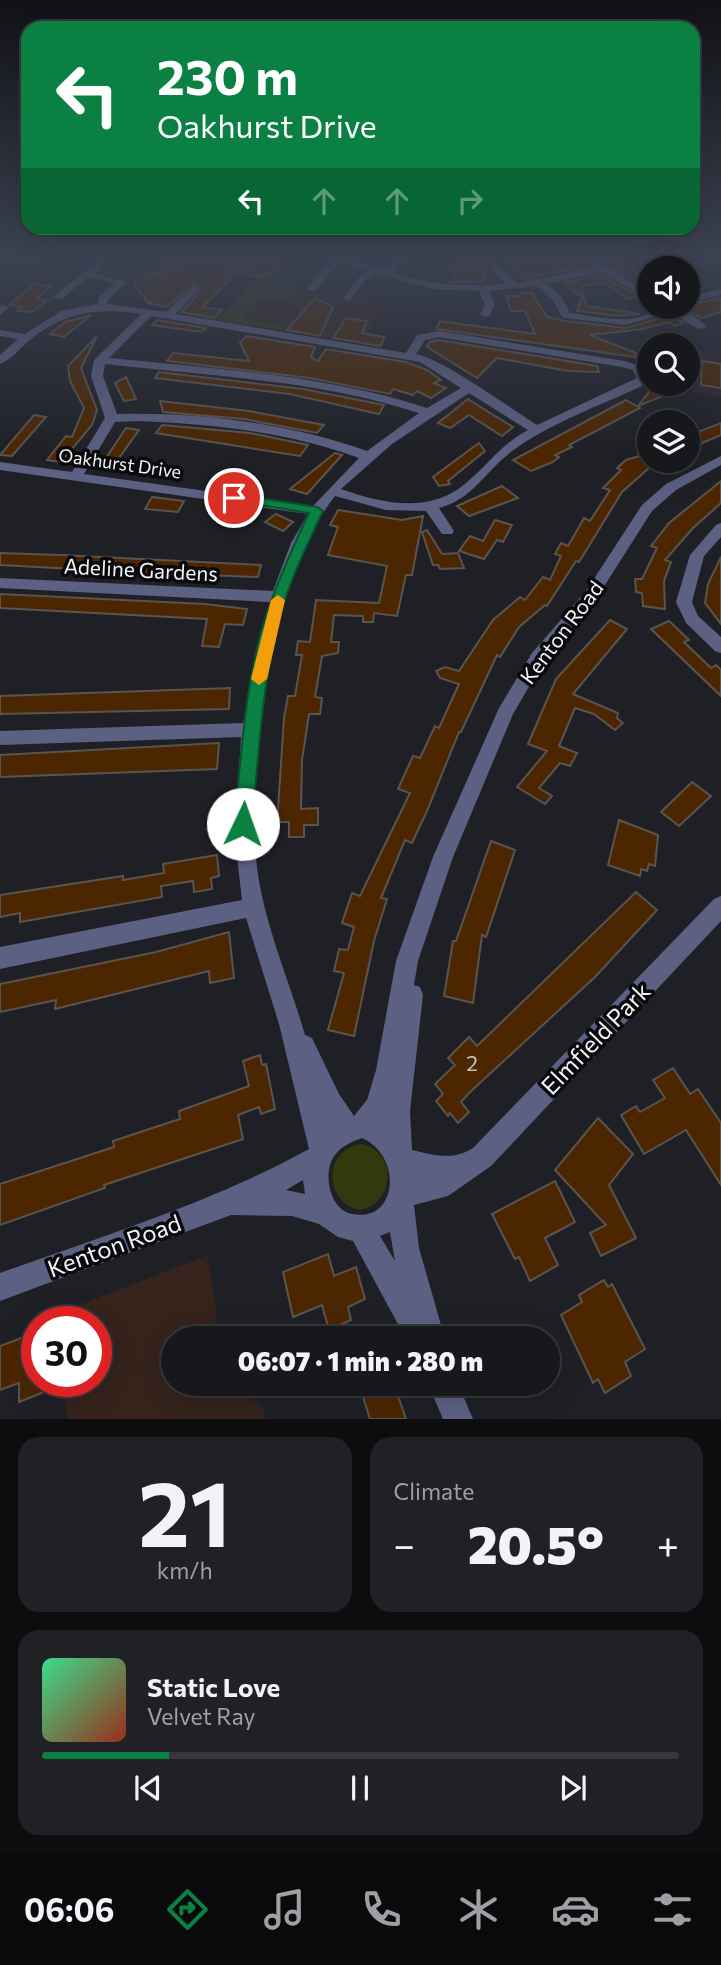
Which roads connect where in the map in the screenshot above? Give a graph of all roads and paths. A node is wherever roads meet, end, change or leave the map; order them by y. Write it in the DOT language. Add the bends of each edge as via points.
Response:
graph roads {
  1 [pos="44,324"];
  2 [pos="137,324"];
  3 [pos="216,324"];
  4 [pos="697,324"];
  5 [pos="702,327"];
  6 [pos="0,333"];
  7 [pos="26,337"];
  8 [pos="409,357"];
  9 [pos="100,360"];
  10 [pos="0,361"];
  11 [pos="471,387"];
  12 [pos="431,413"];
  13 [pos="111,418"];
  14 [pos="538,430"];
  15 [pos="370,457"];
  16 [pos="721,460"];
  17 [pos="0,466"];
  18 [pos="76,476"];
  19 [pos="333,491"];
  20 [pos="430,506"];
  21 [pos="317,511"];
  22 [pos="721,528"];
  23 [pos="447,531"];
  24 [pos="0,583"];
  25 [pos="279,597"];
  26 [pos="721,648"];
  27 [pos="252,730"];
  28 [pos="0,738"];
  29 [pos="721,906"];
  30 [pos="254,907"];
  31 [pos="421,922"];
  32 [pos="0,958"];
  33 [pos="285,1004"];
  34 [pos="355,1127"];
  35 [pos="320,1154"];
  36 [pos="400,1157"];
  37 [pos="466,1167"];
  38 [pos="401,1195"];
  39 [pos="229,1204"];
  40 [pos="327,1213"];
  41 [pos="361,1229"];
  42 [pos="0,1287"];
  43 [pos="414,1326"];
  44 [pos="427,1326"];
  1 -- 7 [label="street"];
  2 -- 9 [label="street"];
  3 -- 8 [label="street"];
  4 -- 5 [label="street"];
  6 -- 7 [label="street"];
  7 -- 10 [label="street"];
  8 -- 11 [label="street" via="429,362"];
  8 -- 14 [label="street" via="421,337 434,334 624,364 642,373 638,384"];
  9 -- 12 [label="street" via="306,383 383,397"];
  9 -- 13 [label="street" via="96,374 111,407"];
  11 -- 12 [label="street"];
  11 -- 14 [label="street"];
  12 -- 15 [label="street"];
  13 -- 15 [label="street" via="152,417 251,428 347,447"];
  13 -- 18 [label="street"];
  14 -- 20 [label="street" via="503,451 461,494"];
  15 -- 19 [label="street"];
  16 -- 31 [label="street, Kenton Road" via="671,486 647,508 591,595 533,666 500,725 443,857"];
  17 -- 18 [label="street, Oakhurst Drive"];
  18 -- 21 [label="street, Oakhurst Drive"];
  19 -- 20 [label="street" via="386,506"];
  19 -- 21 [label="street"];
  20 -- 23 [label="street"];
  21 -- 25 [label="street"];
  22 -- 26 [label="street" via="697,555 684,602 692,619"];
  24 -- 25 [label="street, Adeline Gardens"];
  25 -- 27 [label="street" via="260,673"];
  27 -- 28 [label="street"];
  27 -- 30 [label="street" via="243,824"];
  29 -- 37 [label="street, Elmfield Park" via="482,1157"];
  30 -- 32 [label="street"];
  30 -- 33 [label="street"];
  31 -- 34 [label="street, Kenton Road" via="407,961 377,1107"];
  31 -- 36 [label="street, Kenton Road" via="402,1063"];
  33 -- 34 [label="street" via="330,1103"];
  33 -- 35 [label="street"];
  34 -- 35 [label="street" via="334,1136"];
  34 -- 36 [label="street" via="384,1135"];
  35 -- 39 [label="street, Kenton Road" via="278,1182"];
  35 -- 40 [label="street" via="316,1187"];
  36 -- 37 [label="street" via="442,1170"];
  36 -- 38 [label="street"];
  37 -- 38 [label="street, Elmfield Park" via="453,1182 428,1192"];
  38 -- 41 [label="street" via="380,1223"];
  38 -- 44 [label="street" via="405,1248"];
  39 -- 40 [label="street, Kenton Road" via="292,1203"];
  39 -- 42 [label="street, Kenton Road"];
  40 -- 41 [label="street" via="342,1225"];
  41 -- 43 [label="street"];
}
